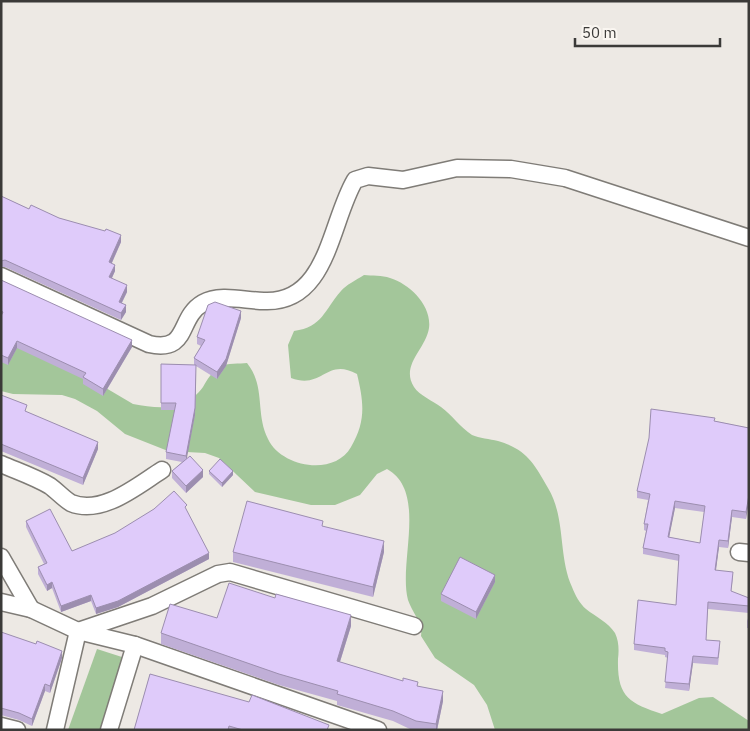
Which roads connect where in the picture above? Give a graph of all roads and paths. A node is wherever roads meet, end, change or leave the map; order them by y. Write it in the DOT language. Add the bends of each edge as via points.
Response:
graph roads {
  1 [pos="749,238"];
  2 [pos="1,276"];
  3 [pos="1,464"];
  4 [pos="162,470"];
  5 [pos="1,557"];
  6 [pos="1,602"];
  7 [pos="31,609"];
  8 [pos="414,626"];
  9 [pos="78,631"];
  10 [pos="135,645"];
  11 [pos="1,726"];
  12 [pos="17,730"];
  13 [pos="55,730"];
  14 [pos="109,730"];
  15 [pos="378,730"];
  1 -- 2 [label="street" via="565,178 511,169 457,168 403,180 368,176 355,180 346,196 321,268 313,279 291,298 266,302 215,299 204,302 193,312 179,338 163,347 149,344"];
  3 -- 4 [label="street" via="50,486 72,503 87,505 120,497"];
  5 -- 7 [label="street"];
  6 -- 7 [label="street"];
  7 -- 9 [label="street"];
  8 -- 9 [label="street" via="230,572 218,574 152,606"];
  9 -- 10 [label="street"];
  9 -- 13 [label="street"];
  10 -- 14 [label="street"];
  10 -- 15 [label="street"];
  11 -- 12 [label="street"];
}
